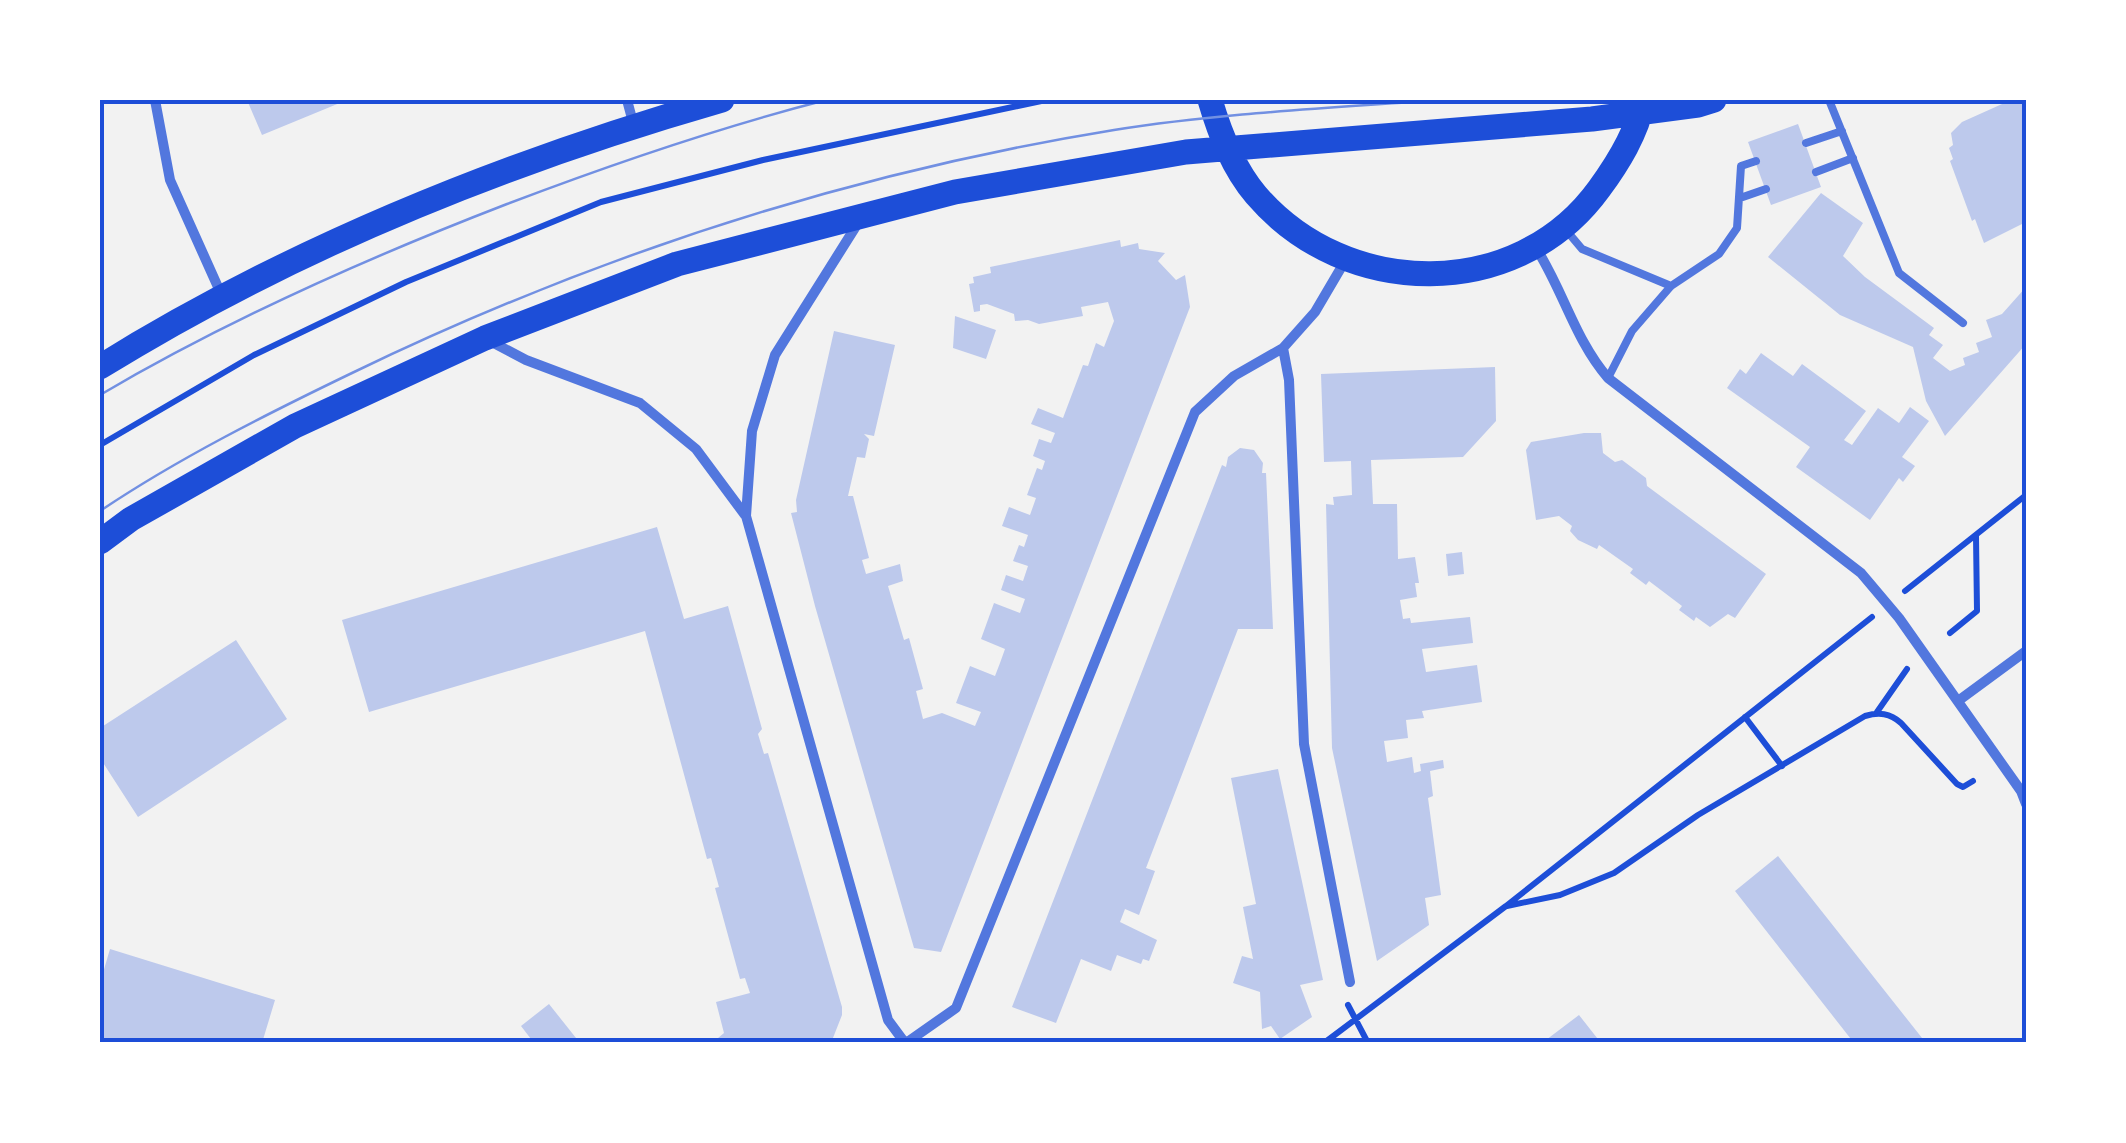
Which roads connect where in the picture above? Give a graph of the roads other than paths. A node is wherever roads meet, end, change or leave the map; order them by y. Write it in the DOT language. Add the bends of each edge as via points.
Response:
graph roads {
  1 [pos="155,100"];
  2 [pos="627,100"];
  3 [pos="722,100"];
  4 [pos="1210,100"];
  5 [pos="1714,100"];
  6 [pos="1830,100"];
  7 [pos="1642,107"];
  8 [pos="634,126"];
  9 [pos="1842,131"];
  10 [pos="1806,143"];
  11 [pos="1226,148"];
  12 [pos="1853,158"];
  13 [pos="1756,161"];
  14 [pos="1816,172"];
  15 [pos="1766,189"];
  16 [pos="1740,198"];
  17 [pos="864,214"];
  18 [pos="1564,229"];
  19 [pos="1535,247"];
  20 [pos="1345,260"];
  21 [pos="1670,286"];
  22 [pos="222,297"];
  23 [pos="1963,323"];
  24 [pos="485,338"];
  25 [pos="1283,348"];
  26 [pos="100,366"];
  27 [pos="1608,378"];
  28 [pos="746,516"];
  29 [pos="100,542"];
  30 [pos="2026,651"];
  31 [pos="1958,701"];
  32 [pos="2026,804"];
  33 [pos="1350,982"];
  34 [pos="906,1043"];
  1 -- 22 [label="street" via="170,180"];
  2 -- 8 [label="street"];
  3 -- 8 [label="main road"];
  4 -- 11 [label="main road"];
  5 -- 7 [label="main road"];
  6 -- 9 [label="lane"];
  7 -- 11 [label="main road"];
  7 -- 18 [label="main road" via="1609,176"];
  8 -- 22 [label="main road" via="373,223"];
  9 -- 10 [label="lane"];
  9 -- 12 [label="lane"];
  11 -- 17 [label="main road" via="955,192"];
  11 -- 20 [label="main road" via="1256,195 1296,232"];
  12 -- 14 [label="lane"];
  12 -- 23 [label="lane" via="1899,273"];
  13 -- 16 [label="lane" via="1742,166"];
  15 -- 16 [label="lane"];
  16 -- 21 [label="lane" via="1736,228 1719,254"];
  17 -- 24 [label="main road" via="677,264"];
  17 -- 28 [label="street" via="775,355 752,430"];
  18 -- 19 [label="main road"];
  18 -- 21 [label="lane" via="1582,249"];
  19 -- 20 [label="main road" via="1490,266 1442,275"];
  19 -- 27 [label="street"];
  20 -- 25 [label="street" via="1315,312"];
  21 -- 27 [label="lane" via="1632,331"];
  22 -- 26 [label="main road"];
  24 -- 28 [label="street" via="640,403 696,449"];
  24 -- 29 [label="main road" via="295,426"];
  25 -- 33 [label="street" via="1304,744"];
  25 -- 34 [label="street" via="1234,376 1194,412 956,1008"];
  27 -- 31 [label="street" via="1861,573"];
  28 -- 34 [label="street" via="888,1020"];
  30 -- 31 [label="street"];
  31 -- 32 [label="street"];
}
